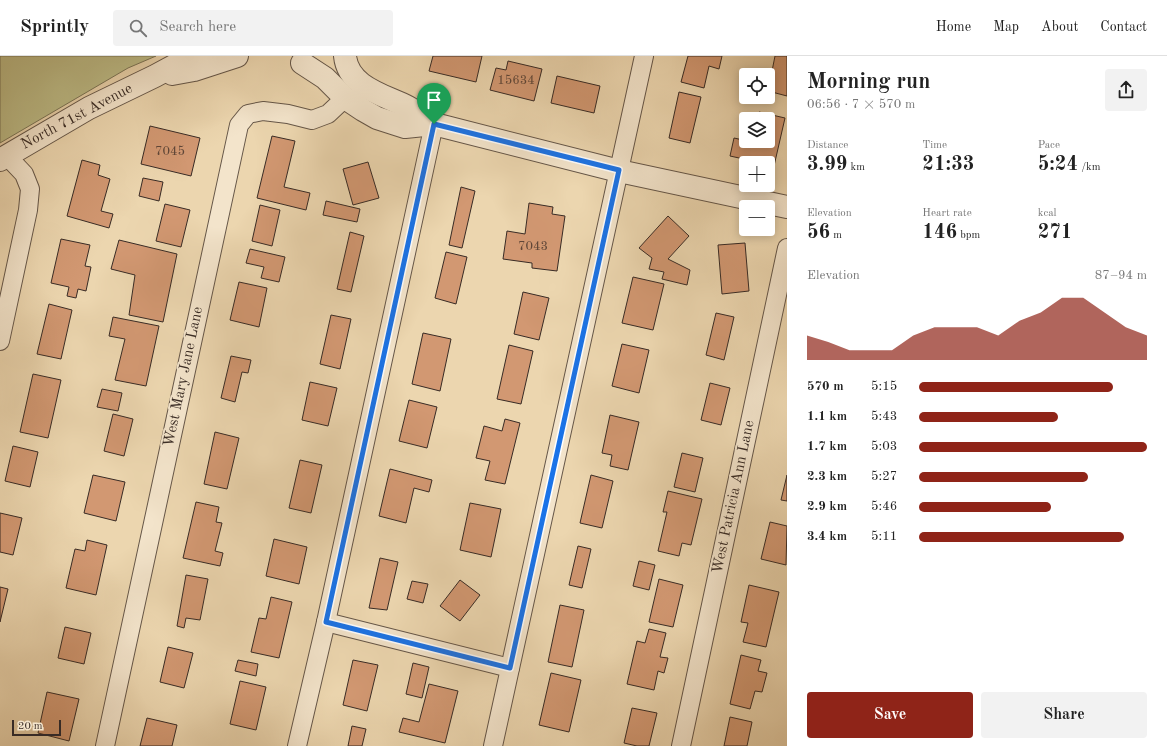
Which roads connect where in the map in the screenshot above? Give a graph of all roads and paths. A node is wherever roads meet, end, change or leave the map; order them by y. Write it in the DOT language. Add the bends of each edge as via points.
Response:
graph roads {
  1 [pos="192,56"];
  2 [pos="237,56"];
  3 [pos="336,56"];
  4 [pos="345,56"];
  5 [pos="644,56"];
  6 [pos="294,59"];
  7 [pos="155,76"];
  8 [pos="345,98"];
  9 [pos="434,124"];
  10 [pos="4,158"];
  11 [pos="619,170"];
  12 [pos="787,207"];
  13 [pos="787,248"];
  14 [pos="0,341"];
  15 [pos="326,622"];
  16 [pos="510,668"];
  17 [pos="105,746"];
  18 [pos="297,746"];
  19 [pos="493,746"];
  20 [pos="681,746"];
  1 -- 7 [label="street, North 71st Avenue"];
  2 -- 7 [label="street, North 71st Avenue" via="194,70"];
  3 -- 6 [label="street" via="314,64"];
  4 -- 9 [label="street" via="351,73 358,81"];
  5 -- 11 [label="street"];
  6 -- 8 [label="street" via="325,78"];
  7 -- 10 [label="street, North 71st Avenue" via="89,108"];
  8 -- 9 [label="street" via="377,118 404,127"];
  8 -- 17 [label="street, West Mary Jane Lane" via="328,114 312,120 263,111 248,114 239,125"];
  9 -- 11 [label="street"];
  9 -- 15 [label="street"];
  10 -- 14 [label="street" via="24,174 30,189 28,210"];
  11 -- 12 [label="street"];
  11 -- 16 [label="street"];
  13 -- 20 [label="street, West Patricia Ann Lane"];
  15 -- 16 [label="street"];
  15 -- 18 [label="street"];
  16 -- 19 [label="street"];
}
